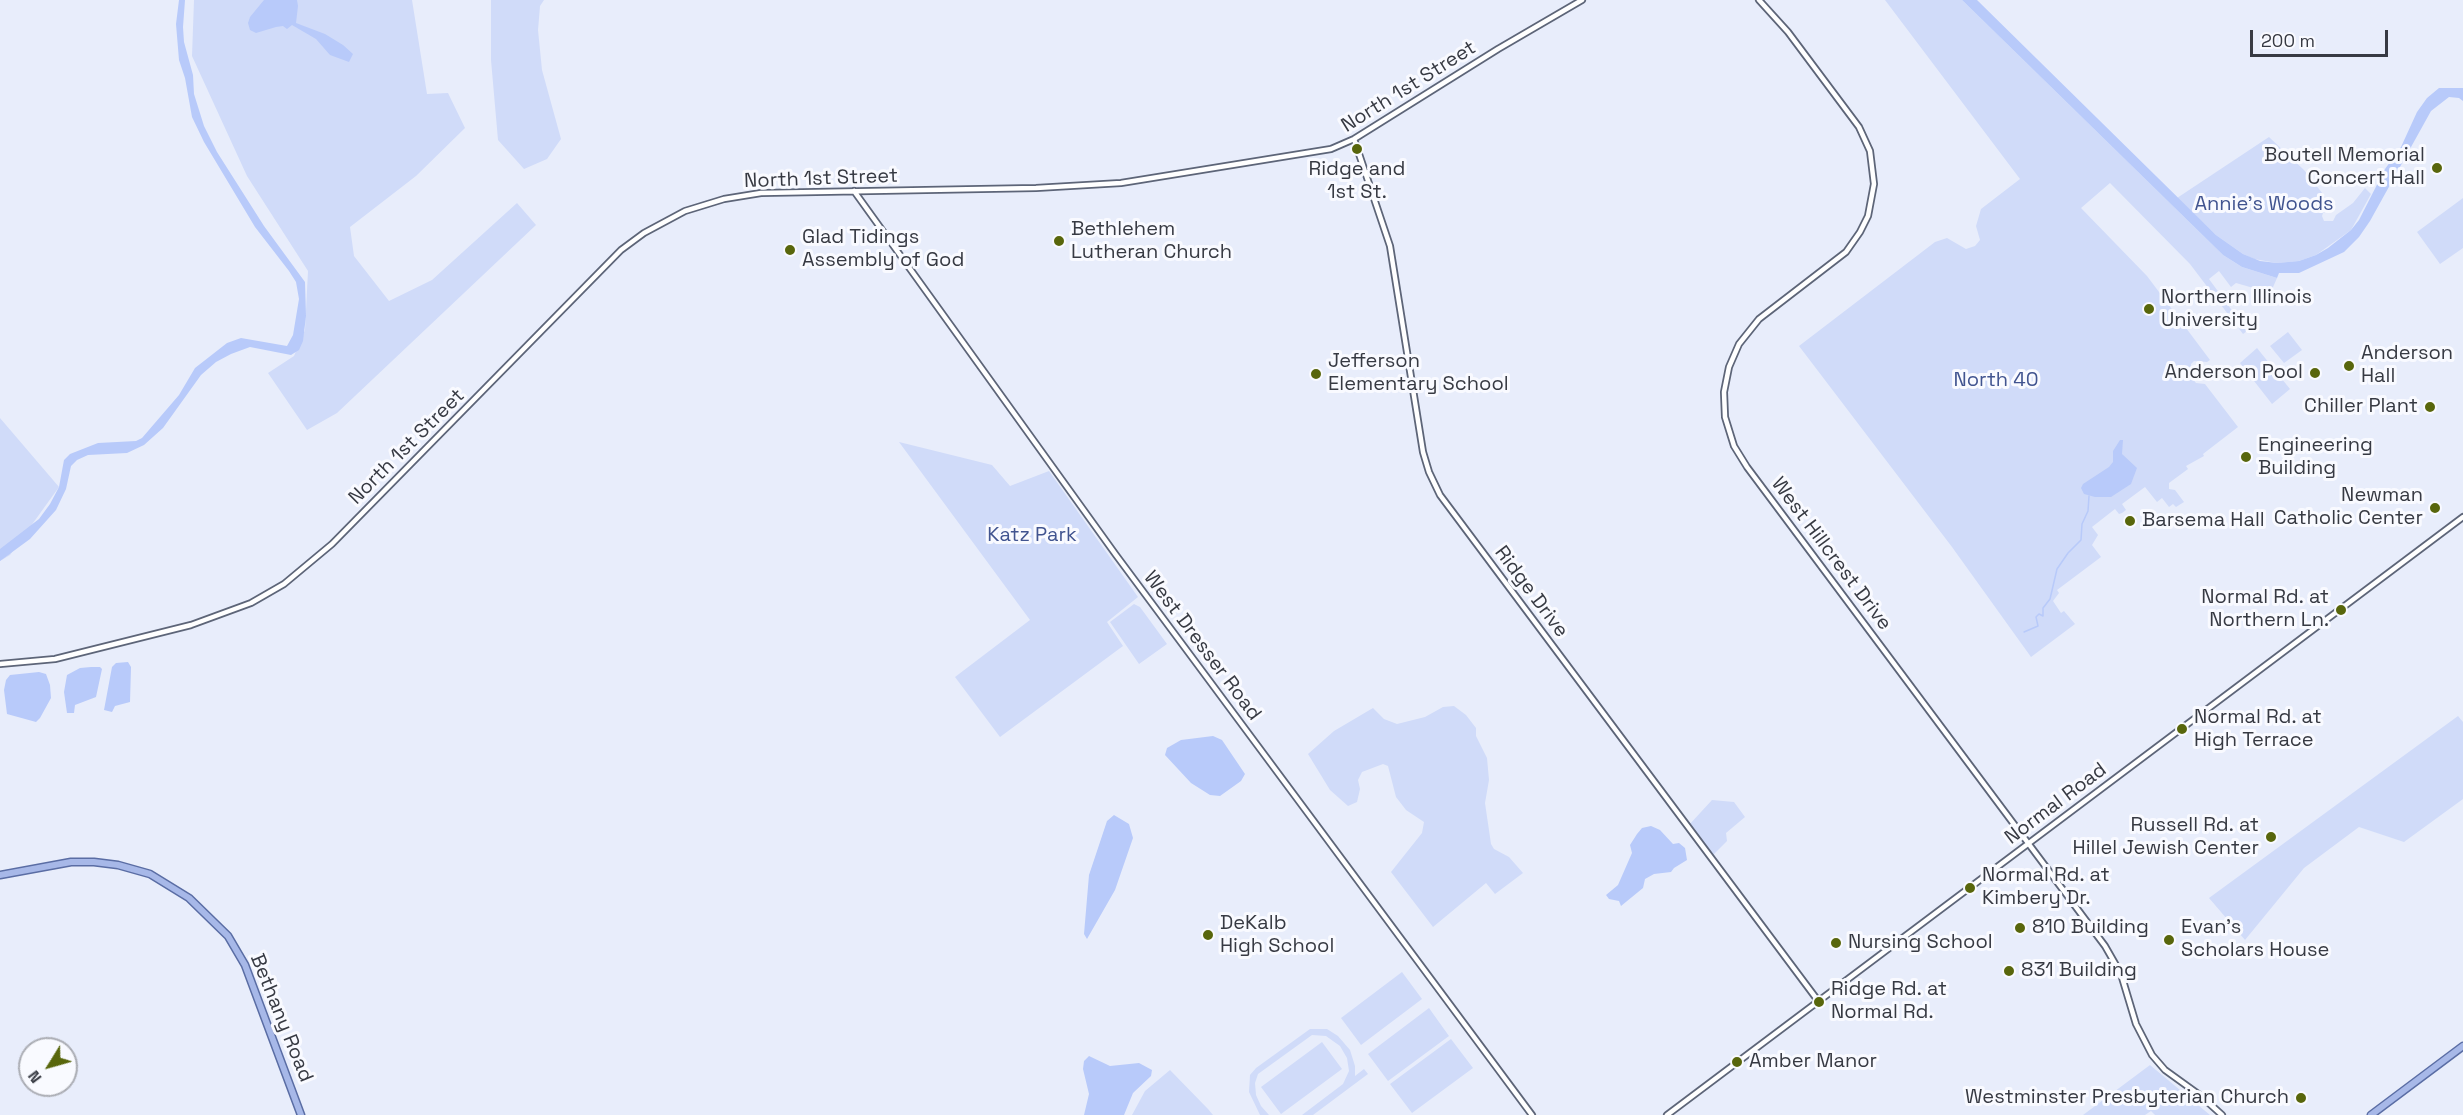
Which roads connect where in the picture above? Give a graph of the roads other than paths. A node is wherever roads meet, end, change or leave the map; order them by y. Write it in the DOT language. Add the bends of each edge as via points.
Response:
graph roads {
  1 [pos="1582,0"];
  2 [pos="1759,0"];
  3 [pos="1354,140"];
  4 [pos="854,191"];
  5 [pos="2463,517"];
  6 [pos="0,664"];
  7 [pos="2029,843"];
  8 [pos="0,875"];
  9 [pos="1819,1002"];
  10 [pos="2463,1046"];
  11 [pos="301,1115"];
  12 [pos="1532,1115"];
  13 [pos="1667,1115"];
  14 [pos="2222,1115"];
  15 [pos="2371,1115"];
  1 -- 3 [label="street, North 1st Street"];
  2 -- 7 [label="street, West Hillcrest Drive" via="1859,127 1870,151 1874,184 1868,216 1846,252 1759,319 1739,344 1724,387 1729,432 1747,468"];
  3 -- 4 [label="street, North 1st Street" via="1321,151 1121,183 1023,189"];
  3 -- 9 [label="street, Ridge Drive" via="1390,246 1423,452 1440,495"];
  4 -- 6 [label="street, North 1st Street" via="723,199 685,212 639,236 599,271 323,553 269,592 191,625 55,659"];
  4 -- 12 [label="street, West Dresser Road" via="1116,555"];
  5 -- 7 [label="street, Normal Road"];
  7 -- 9 [label="street, Normal Road"];
  7 -- 14 [label="street, West Hillcrest Drive" via="2109,952 2152,1055"];
  8 -- 11 [label="main road, Bethany Road" via="70,862 94,862 150,874 189,898 228,936 245,965"];
  9 -- 13 [label="street, Normal Road"];
  10 -- 15 [label="main road"];
}
